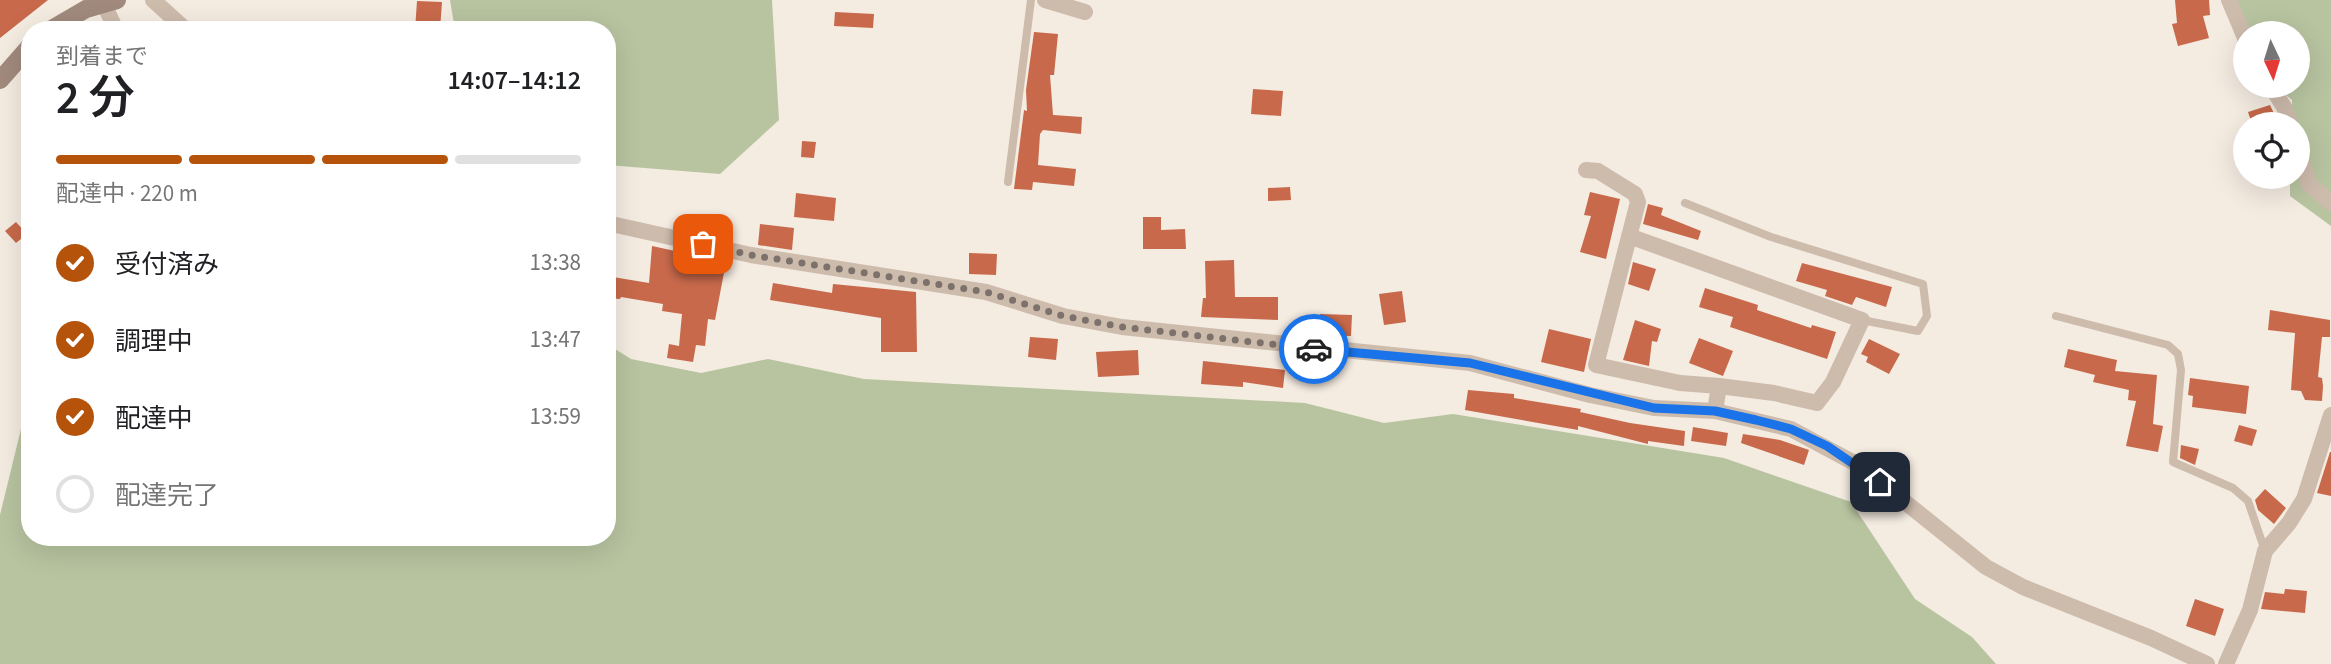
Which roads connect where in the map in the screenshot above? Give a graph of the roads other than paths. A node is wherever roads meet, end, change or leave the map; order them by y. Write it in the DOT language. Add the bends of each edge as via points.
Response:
graph roads {
  1 [pos="153,0"];
  2 [pos="1031,0"];
  3 [pos="1045,0"];
  4 [pos="2229,0"];
  5 [pos="110,2"];
  6 [pos="83,5"];
  7 [pos="1085,12"];
  8 [pos="62,21"];
  9 [pos="114,21"];
  10 [pos="177,21"];
  11 [pos="2237,21"];
  12 [pos="21,56"];
  13 [pos="0,80"];
  14 [pos="1586,170"];
  15 [pos="1008,181"];
  16 [pos="2310,185"];
  17 [pos="1685,203"];
  18 [pos="2331,203"];
  19 [pos="616,225"];
  20 [pos="1629,236"];
  21 [pos="2056,316"];
  22 [pos="1862,320"];
  23 [pos="1719,386"];
  24 [pos="1715,411"];
  25 [pos="2331,415"];
  26 [pos="2265,551"];
  27 [pos="2207,664"];
  28 [pos="2226,664"];
  1 -- 10 [label="street"];
  2 -- 15 [label="lane"];
  3 -- 7 [label="street"];
  4 -- 11 [label="street"];
  5 -- 6 [label="main road"];
  5 -- 9 [label="street"];
  6 -- 8 [label="main road"];
  12 -- 13 [label="main road"];
  14 -- 20 [label="street" via="1598,171 1636,194"];
  16 -- 18 [label="street"];
  17 -- 22 [label="lane" via="1771,237 1923,284 1927,316 1918,331"];
  19 -- 24 [label="street" via="751,255 986,292 1063,316 1122,327 1470,363 1654,408"];
  20 -- 22 [label="street"];
  20 -- 23 [label="street" via="1596,365 1680,383"];
  21 -- 26 [label="lane" via="2168,345 2178,354 2181,370 2173,463 2233,488 2248,501"];
  22 -- 23 [label="street" via="1833,382 1817,403"];
  23 -- 24 [label="street"];
  24 -- 27 [label="street" via="1791,429 1827,446 1860,466 1986,567 2022,587"];
  25 -- 26 [label="street" via="2304,499"];
  26 -- 28 [label="street" via="2250,610"];
}
